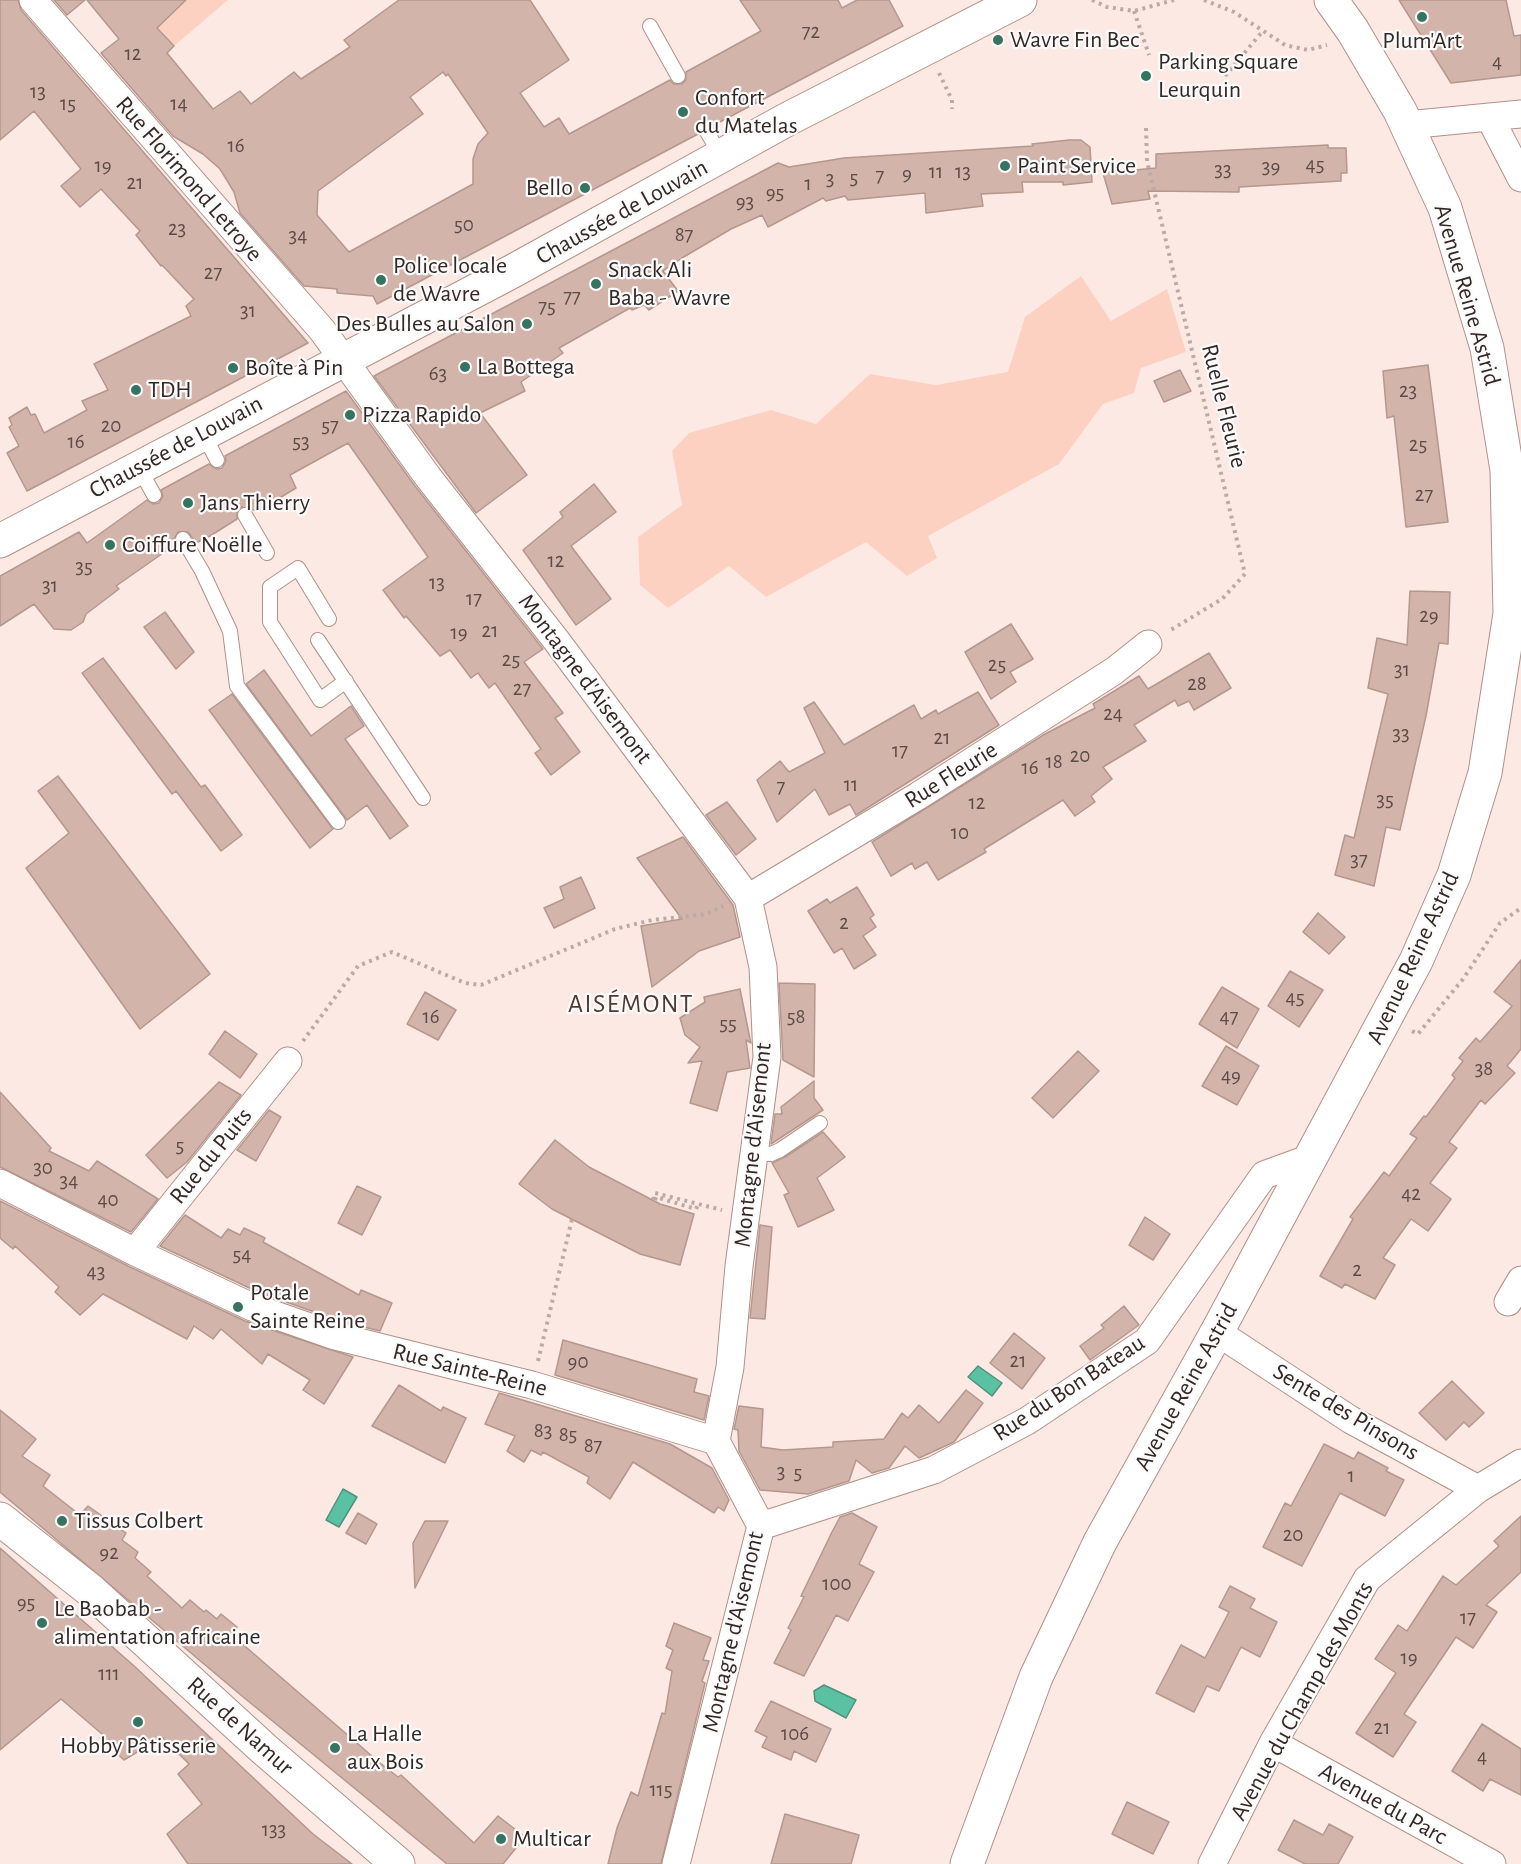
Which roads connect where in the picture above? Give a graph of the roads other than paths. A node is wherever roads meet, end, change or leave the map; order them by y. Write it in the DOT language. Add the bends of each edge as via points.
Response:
graph roads {
  1 [pos="33,0"];
  2 [pos="1020,0"];
  3 [pos="1331,0"];
  4 [pos="650,26"];
  5 [pos="678,76"];
  6 [pos="1521,114"];
  7 [pos="1490,118"];
  8 [pos="1407,125"];
  9 [pos="706,130"];
  10 [pos="722,158"];
  11 [pos="1521,178"];
  12 [pos="343,359"];
  13 [pos="138,466"];
  14 [pos="154,495"];
  15 [pos="245,515"];
  16 [pos="183,539"];
  17 [pos="0,541"];
  18 [pos="267,553"];
  19 [pos="329,619"];
  20 [pos="318,640"];
  21 [pos="1148,644"];
  22 [pos="346,681"];
  23 [pos="423,798"];
  24 [pos="338,822"];
  25 [pos="748,898"];
  26 [pos="288,1061"];
  27 [pos="820,1123"];
  28 [pos="753,1154"];
  29 [pos="1308,1159"];
  30 [pos="0,1184"];
  31 [pos="135,1252"];
  32 [pos="1217,1332"];
  33 [pos="716,1441"];
  34 [pos="1521,1463"];
  35 [pos="1478,1489"];
  36 [pos="0,1519"];
  37 [pos="761,1526"];
  38 [pos="1273,1743"];
  39 [pos="398,1864"];
  40 [pos="676,1864"];
  41 [pos="967,1864"];
  42 [pos="1212,1864"];
  43 [pos="1492,1864"];
  1 -- 12 [label="street, Rue Florimond Letroye" via="322,330"];
  2 -- 10 [label="main road, Chaussée de Louvain" via="786,120"];
  3 -- 8 [label="main road, Avenue Reine Astrid"];
  4 -- 5 [label="lane"];
  6 -- 7 [label="street"];
  7 -- 8 [label="street"];
  7 -- 11 [label="street"];
  8 -- 29 [label="main road, Avenue Reine Astrid" via="1445,208 1487,348 1507,470 1510,614 1485,773 1454,875 1387,1020"];
  9 -- 10 [label="lane"];
  10 -- 12 [label="main road, Chaussée de Louvain"];
  12 -- 13 [label="main road, Chaussée de Louvain" via="210,446"];
  12 -- 25 [label="street, Montagne d'Aisemont"];
  13 -- 14 [label="lane"];
  13 -- 17 [label="main road, Chaussée de Louvain"];
  15 -- 18 [label="lane"];
  16 -- 24 [label="lane" via="230,632 237,686"];
  19 -- 22 [label="lane" via="298,568 270,587 270,622 320,700"];
  20 -- 22 [label="lane"];
  21 -- 25 [label="street, Rue Fleurie" via="1114,671 918,796"];
  22 -- 23 [label="lane"];
  25 -- 28 [label="street, Montagne d'Aisemont" via="763,967 767,1057"];
  26 -- 31 [label="street, Rue du Puits"];
  27 -- 28 [label="lane" via="780,1150"];
  28 -- 33 [label="street, Montagne d'Aisemont" via="730,1366"];
  29 -- 32 [label="main road, Avenue Reine Astrid"];
  29 -- 37 [label="street, Rue du Bon Bateau" via="1264,1175 1147,1341 1027,1421 934,1470"];
  30 -- 31 [label="street, Rue Sainte-Reine"];
  31 -- 33 [label="street, Rue Sainte-Reine" via="252,1306 335,1336 532,1385"];
  32 -- 35 [label="street, Sente des Pinsons" via="1351,1420"];
  32 -- 41 [label="main road, Avenue Reine Astrid" via="1100,1542 1036,1677"];
  33 -- 37 [label="street, Montagne d'Aisemont"];
  34 -- 35 [label="street, Avenue du Champ des Monts"];
  35 -- 38 [label="street, Avenue du Champ des Monts" via="1367,1579"];
  36 -- 39 [label="main road, Rue de Namur" via="90,1590 264,1749"];
  37 -- 40 [label="street, Montagne d'Aisemont"];
  38 -- 42 [label="street, Avenue du Champ des Monts"];
  38 -- 43 [label="street, Avenue du Parc"];
}
